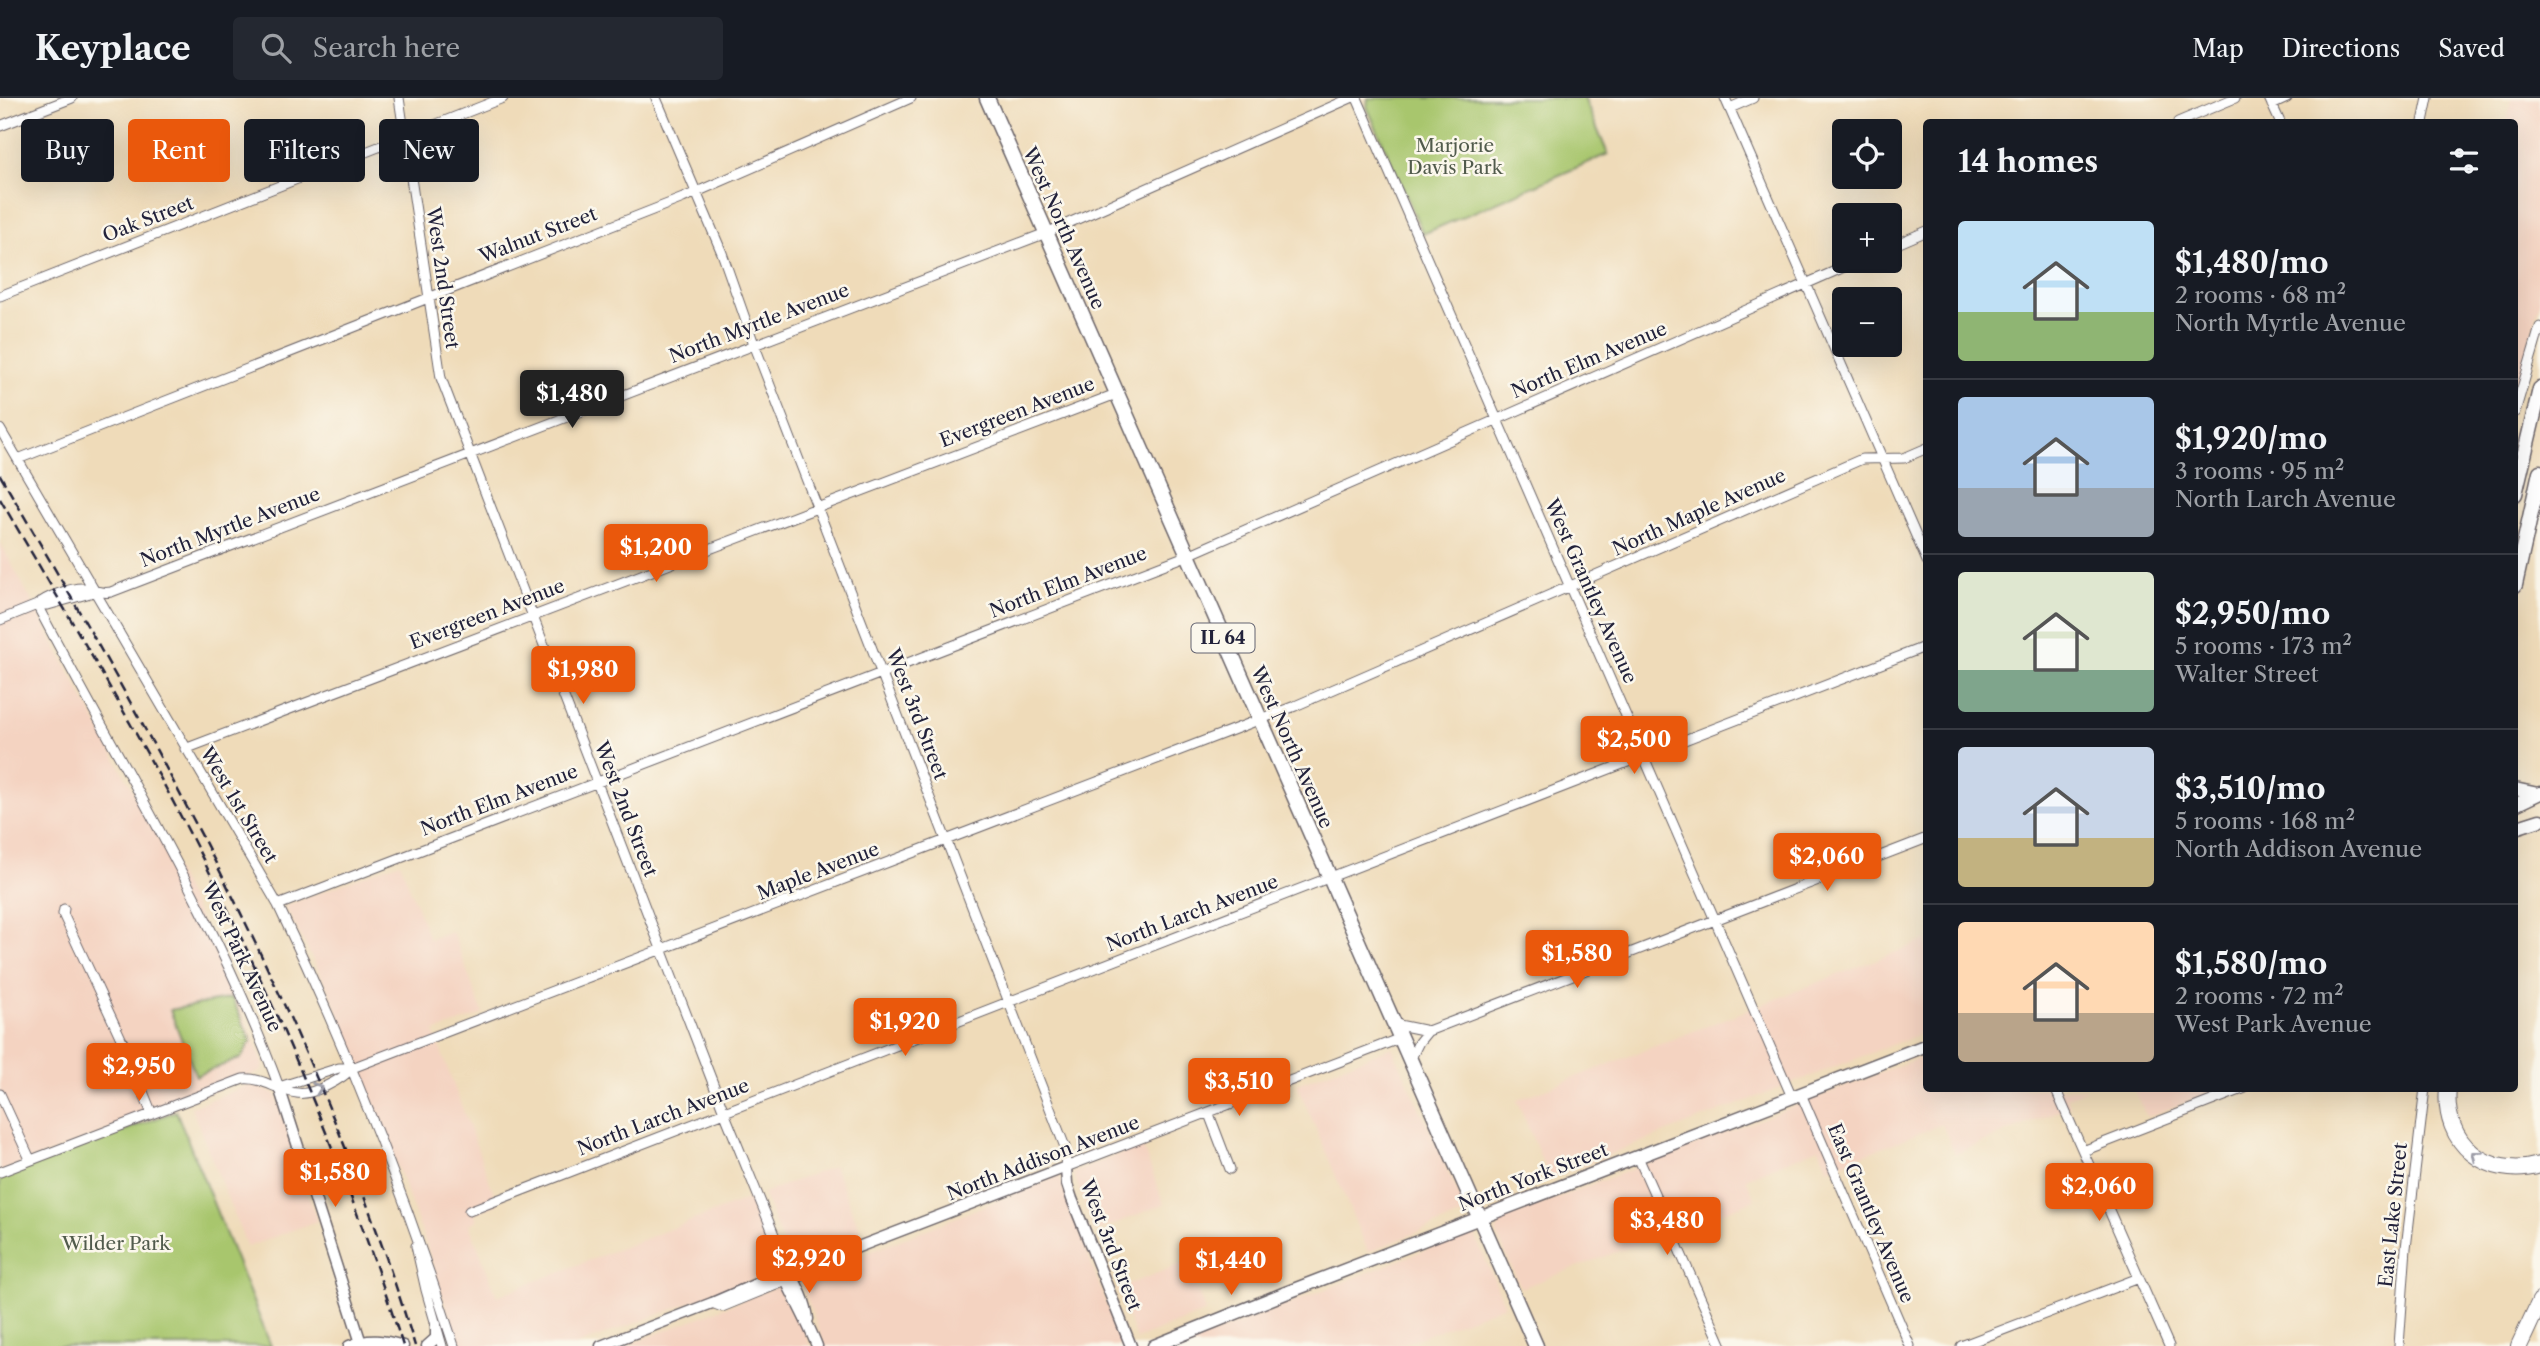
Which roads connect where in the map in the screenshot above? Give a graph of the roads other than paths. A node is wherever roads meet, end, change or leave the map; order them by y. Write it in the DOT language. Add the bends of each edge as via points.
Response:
graph roads {
  1 [pos="72,98"];
  2 [pos="399,98"];
  3 [pos="503,98"];
  4 [pos="656,98"];
  5 [pos="911,98"];
  6 [pos="987,98"];
  7 [pos="1351,98"];
  8 [pos="1357,98"];
  9 [pos="1726,98"];
  10 [pos="1753,98"];
  11 [pos="2235,98"];
  12 [pos="2287,98"];
  13 [pos="2428,98"];
  14 [pos="2270,101"];
  15 [pos="1730,108"];
  16 [pos="402,119"];
  17 [pos="450,119"];
  18 [pos="2185,119"];
  19 [pos="2279,119"];
  20 [pos="2424,119"];
  21 [pos="0,126"];
  22 [pos="379,147"];
  23 [pos="411,182"];
  24 [pos="696,190"];
  25 [pos="1046,233"];
  26 [pos="1923,233"];
  27 [pos="1902,242"];
  28 [pos="1832,272"];
  29 [pos="1806,283"];
  30 [pos="0,296"];
  31 [pos="428,297"];
  32 [pos="2540,327"];
  33 [pos="754,344"];
  34 [pos="2540,389"];
  35 [pos="1116,394"];
  36 [pos="2518,402"];
  37 [pos="1497,419"];
  38 [pos="0,429"];
  39 [pos="1923,450"];
  40 [pos="470,453"];
  41 [pos="1882,458"];
  42 [pos="18,459"];
  43 [pos="2518,467"];
  44 [pos="2540,472"];
  45 [pos="817,506"];
  46 [pos="1923,552"];
  47 [pos="1186,556"];
  48 [pos="2518,571"];
  49 [pos="1570,587"];
  50 [pos="94,592"];
  51 [pos="37,605"];
  52 [pos="532,616"];
  53 [pos="0,620"];
  54 [pos="1923,648"];
  55 [pos="882,673"];
  56 [pos="1295,706"];
  57 [pos="1259,720"];
  58 [pos="186,749"];
  59 [pos="1644,756"];
  60 [pos="596,782"];
  61 [pos="2518,790"];
  62 [pos="2539,793"];
  63 [pos="2518,803"];
  64 [pos="2540,820"];
  65 [pos="2518,827"];
  66 [pos="946,840"];
  67 [pos="1923,840"];
  68 [pos="1330,878"];
  69 [pos="278,905"];
  70 [pos="64,909"];
  71 [pos="1716,921"];
  72 [pos="662,950"];
  73 [pos="1009,1002"];
  74 [pos="1394,1024"];
  75 [pos="1428,1031"];
  76 [pos="1401,1038"];
  77 [pos="1923,1047"];
  78 [pos="1410,1060"];
  79 [pos="352,1068"];
  80 [pos="279,1087"];
  81 [pos="2058,1092"];
  82 [pos="2235,1092"];
  83 [pos="2425,1092"];
  84 [pos="2448,1092"];
  85 [pos="0,1094"];
  86 [pos="1796,1096"];
  87 [pos="724,1112"];
  88 [pos="152,1114"];
  89 [pos="1209,1114"];
  90 [pos="2083,1151"];
  91 [pos="1638,1157"];
  92 [pos="30,1159"];
  93 [pos="2540,1165"];
  94 [pos="1066,1167"];
  95 [pos="1230,1169"];
  96 [pos="0,1172"];
  97 [pos="469,1210"];
  98 [pos="410,1217"];
  99 [pos="1480,1218"];
  100 [pos="787,1275"];
  101 [pos="2139,1278"];
  102 [pos="2540,1301"];
  103 [pos="436,1324"];
  104 [pos="361,1344"];
  105 [pos="349,1346"];
  106 [pos="403,1346"];
  107 [pos="427,1346"];
  108 [pos="442,1346"];
  109 [pos="454,1346"];
  110 [pos="601,1346"];
  111 [pos="817,1346"];
  112 [pos="1131,1346"];
  113 [pos="1154,1346"];
  114 [pos="1536,1346"];
  115 [pos="1722,1346"];
  116 [pos="1910,1346"];
  117 [pos="1961,1346"];
  118 [pos="2169,1346"];
  119 [pos="2399,1346"];
  120 [pos="2519,1346"];
  1 -- 21 [label="street"];
  2 -- 16 [label="street, West 2nd Street"];
  3 -- 17 [label="street, Oak Street"];
  4 -- 24 [label="street, West 3rd Street"];
  5 -- 24 [label="street, Walnut Street"];
  6 -- 25 [label="main road, West North Avenue / IL 64"];
  7 -- 25 [label="street, North Myrtle Avenue"];
  8 -- 37 [label="street, West Grantley Avenue"];
  9 -- 15 [label="street"];
  10 -- 15 [label="street"];
  11 -- 18 [label="street"];
  12 -- 14 [label="street"];
  13 -- 20 [label="street"];
  14 -- 19 [label="street"];
  15 -- 29 [label="street"];
  22 -- 30 [label="street, Oak Street"];
  23 -- 31 [label="street, West 2nd Street"];
  24 -- 31 [label="street, Walnut Street"];
  24 -- 33 [label="street, West 3rd Street"];
  25 -- 33 [label="street, North Myrtle Avenue"];
  25 -- 35 [label="main road, West North Avenue / IL 64"];
  26 -- 27 [label="street"];
  28 -- 29 [label="street, North Elm Avenue"];
  29 -- 37 [label="street, North Elm Avenue"];
  29 -- 41 [label="street"];
  31 -- 40 [label="street, West 2nd Street" via="441,379"];
  31 -- 42 [label="street, Walnut Street"];
  32 -- 36 [label="street"];
  33 -- 40 [label="street, North Myrtle Avenue"];
  33 -- 45 [label="street, West 3rd Street"];
  34 -- 43 [label="main road"];
  35 -- 45 [label="street, Evergreen Avenue"];
  35 -- 47 [label="main road, West North Avenue / IL 64"];
  37 -- 47 [label="street, North Elm Avenue"];
  37 -- 49 [label="street, West Grantley Avenue"];
  38 -- 42 [label="street, West 1st Street"];
  39 -- 41 [label="street, North Maple Avenue" via="1904,458"];
  40 -- 50 [label="street, North Myrtle Avenue" via="111,592"];
  40 -- 52 [label="street, West 2nd Street"];
  41 -- 46 [label="street"];
  41 -- 49 [label="street, North Maple Avenue" via="1863,459"];
  42 -- 50 [label="street, West 1st Street"];
  44 -- 48 [label="main road"];
  45 -- 52 [label="street, Evergreen Avenue"];
  45 -- 55 [label="street, West 3rd Street"];
  47 -- 55 [label="street, North Elm Avenue"];
  47 -- 57 [label="main road, West North Avenue / IL 64"];
  49 -- 56 [label="street, North Maple Avenue"];
  49 -- 59 [label="street, West Grantley Avenue"];
  50 -- 51 [label="street, North Myrtle Avenue"];
  50 -- 58 [label="street, West 1st Street"];
  51 -- 53 [label="street, North Myrtle Avenue"];
  51 -- 80 [label="street, West Park Avenue" via="197,898"];
  52 -- 58 [label="street, Evergreen Avenue"];
  52 -- 60 [label="street, West 2nd Street"];
  54 -- 59 [label="street, North Larch Avenue"];
  55 -- 60 [label="street, North Elm Avenue"];
  55 -- 66 [label="street, West 3rd Street"];
  56 -- 57 [label="street, Maple Avenue"];
  57 -- 66 [label="street, Maple Avenue"];
  57 -- 68 [label="main road, West North Avenue / IL 64"];
  58 -- 69 [label="street, West 1st Street"];
  59 -- 68 [label="street, North Larch Avenue"];
  59 -- 71 [label="street, West Grantley Avenue"];
  60 -- 69 [label="street, North Elm Avenue"];
  60 -- 72 [label="street, West 2nd Street"];
  61 -- 62 [label="main road"];
  62 -- 63 [label="main road"];
  64 -- 65 [label="main road"];
  66 -- 72 [label="street, Maple Avenue"];
  66 -- 73 [label="street, West 3rd Street"];
  67 -- 71 [label="street"];
  68 -- 73 [label="street, North Larch Avenue"];
  68 -- 74 [label="main road, West North Avenue / IL 64"];
  69 -- 79 [label="street, West 1st Street"];
  70 -- 88 [label="street"];
  71 -- 75 [label="street"];
  71 -- 86 [label="street, West Grantley Avenue"];
  72 -- 79 [label="street, Maple Avenue"];
  72 -- 87 [label="street, West 2nd Street"];
  73 -- 87 [label="street, North Larch Avenue"];
  73 -- 94 [label="street, West 3rd Street" via="1065,1147"];
  74 -- 75 [label="street"];
  74 -- 76 [label="main road, West North Avenue / IL 64"];
  75 -- 78 [label="street"];
  76 -- 78 [label="main road, West North Avenue / IL 64"];
  76 -- 89 [label="street, North Addison Avenue"];
  77 -- 86 [label="main road, North York Street"];
  78 -- 99 [label="main road, West North Avenue / IL 64"];
  79 -- 80 [label="street, Maple Avenue" via="344,1077 299,1094"];
  79 -- 98 [label="street, West 1st Street"];
  80 -- 88 [label="street, Maple Avenue" via="243,1079"];
  80 -- 104 [label="street, West Park Avenue"];
  81 -- 90 [label="street"];
  82 -- 90 [label="street"];
  83 -- 119 [label="street, East Lake Street"];
  93 -- 84 [label="highway, one-way" via="2507,1169 2472,1154 2454,1129"];
  85 -- 92 [label="street"];
  86 -- 91 [label="main road, North York Street"];
  86 -- 116 [label="street, East Grantley Avenue"];
  87 -- 97 [label="street, North Larch Avenue"];
  87 -- 100 [label="street, West 2nd Street"];
  88 -- 92 [label="street, Maple Avenue"];
  89 -- 94 [label="street, North Addison Avenue"];
  89 -- 95 [label="street"];
  90 -- 101 [label="street"];
  91 -- 99 [label="main road, North York Street"];
  91 -- 115 [label="street"];
  92 -- 96 [label="street, Maple Avenue"];
  94 -- 100 [label="street, North Addison Avenue" via="814,1264 807,1262"];
  94 -- 112 [label="street, West 3rd Street" via="1072,1199"];
  98 -- 103 [label="street, West 1st Street"];
  98 -- 109 [label="street, West 1st Street"];
  99 -- 113 [label="main road, North York Street"];
  99 -- 114 [label="main road, IL 64"];
  100 -- 110 [label="street, North Addison Avenue"];
  100 -- 111 [label="street, West 2nd Street" via="807,1308"];
  101 -- 117 [label="street"];
  101 -- 118 [label="street"];
  102 -- 120 [label="highway"];
  103 -- 107 [label="street" via="436,1338"];
  103 -- 108 [label="street, West 1st Street"];
  104 -- 105 [label="street"];
  104 -- 106 [label="street" via="383,1340"];
}
